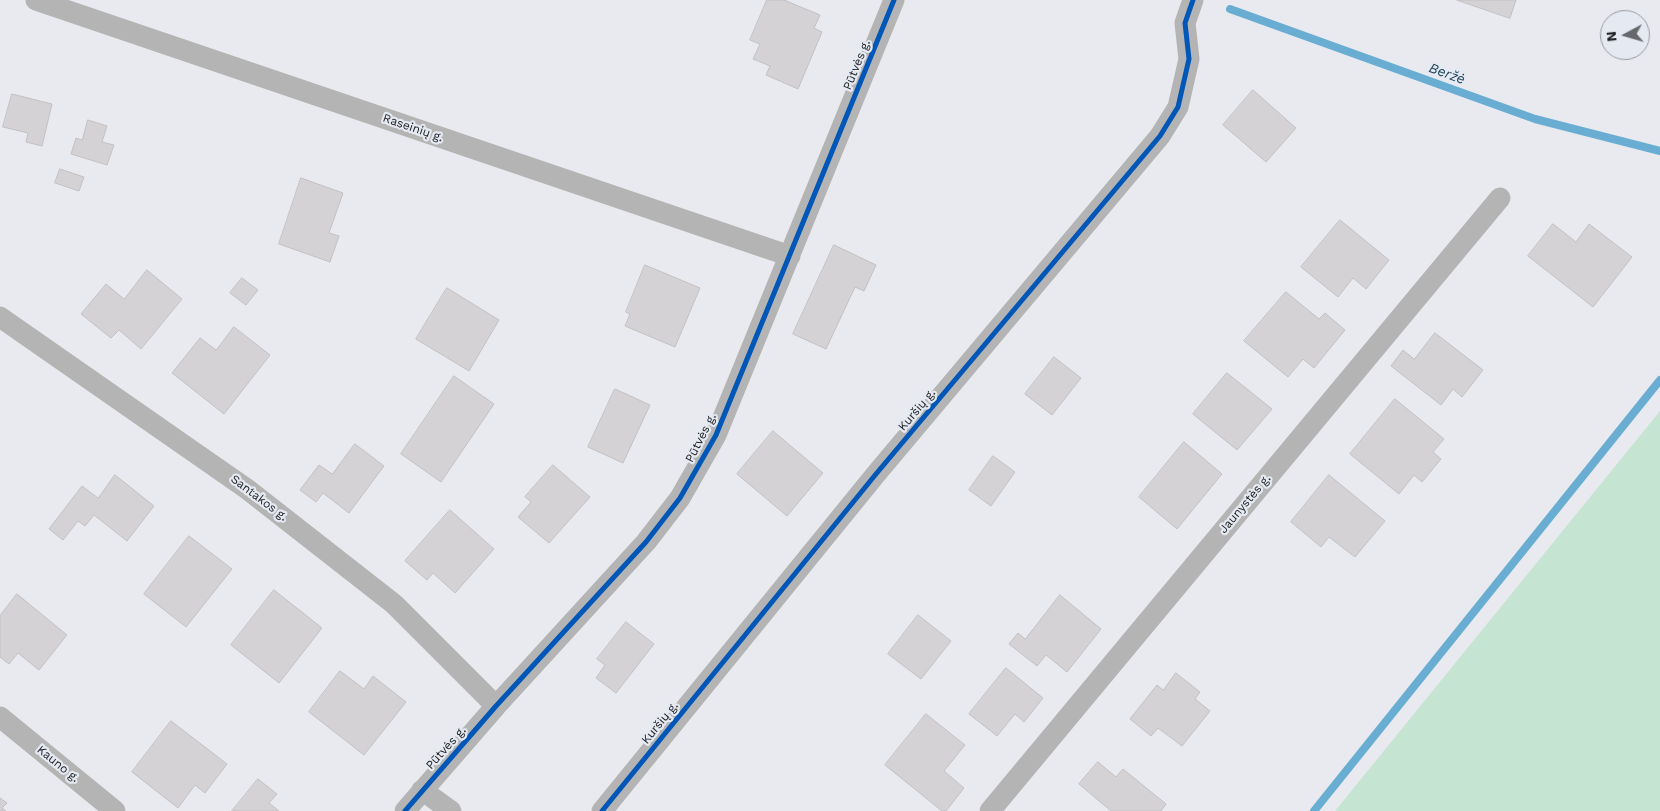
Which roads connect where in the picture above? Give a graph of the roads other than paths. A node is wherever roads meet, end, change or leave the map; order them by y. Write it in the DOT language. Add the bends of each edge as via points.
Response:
graph roads {
  1 [pos="36,0"];
  2 [pos="894,0"];
  3 [pos="1193,0"];
  4 [pos="1500,198"];
  5 [pos="790,256"];
  6 [pos="0,317"];
  7 [pos="496,706"];
  8 [pos="0,717"];
  9 [pos="422,790"];
  10 [pos="115,811"];
  11 [pos="405,811"];
  12 [pos="451,811"];
  13 [pos="602,811"];
  14 [pos="990,811"];
  1 -- 5 [label="street, Raseinių g."];
  2 -- 5 [label="street, Pūtvės g."];
  3 -- 13 [label="street, Kuršių g." via="1185,23 1189,59 1178,107 1160,136 876,474"];
  4 -- 14 [label="street, Jaunystės g."];
  5 -- 7 [label="street, Pūtvės g." via="716,435 680,498 646,542"];
  6 -- 7 [label="street, Santakos g." via="255,495 394,604"];
  7 -- 9 [label="street, Pūtvės g."];
  8 -- 10 [label="street, Kauno g."];
  9 -- 11 [label="street, Pūtvės g."];
  9 -- 12 [label="street"];
}
